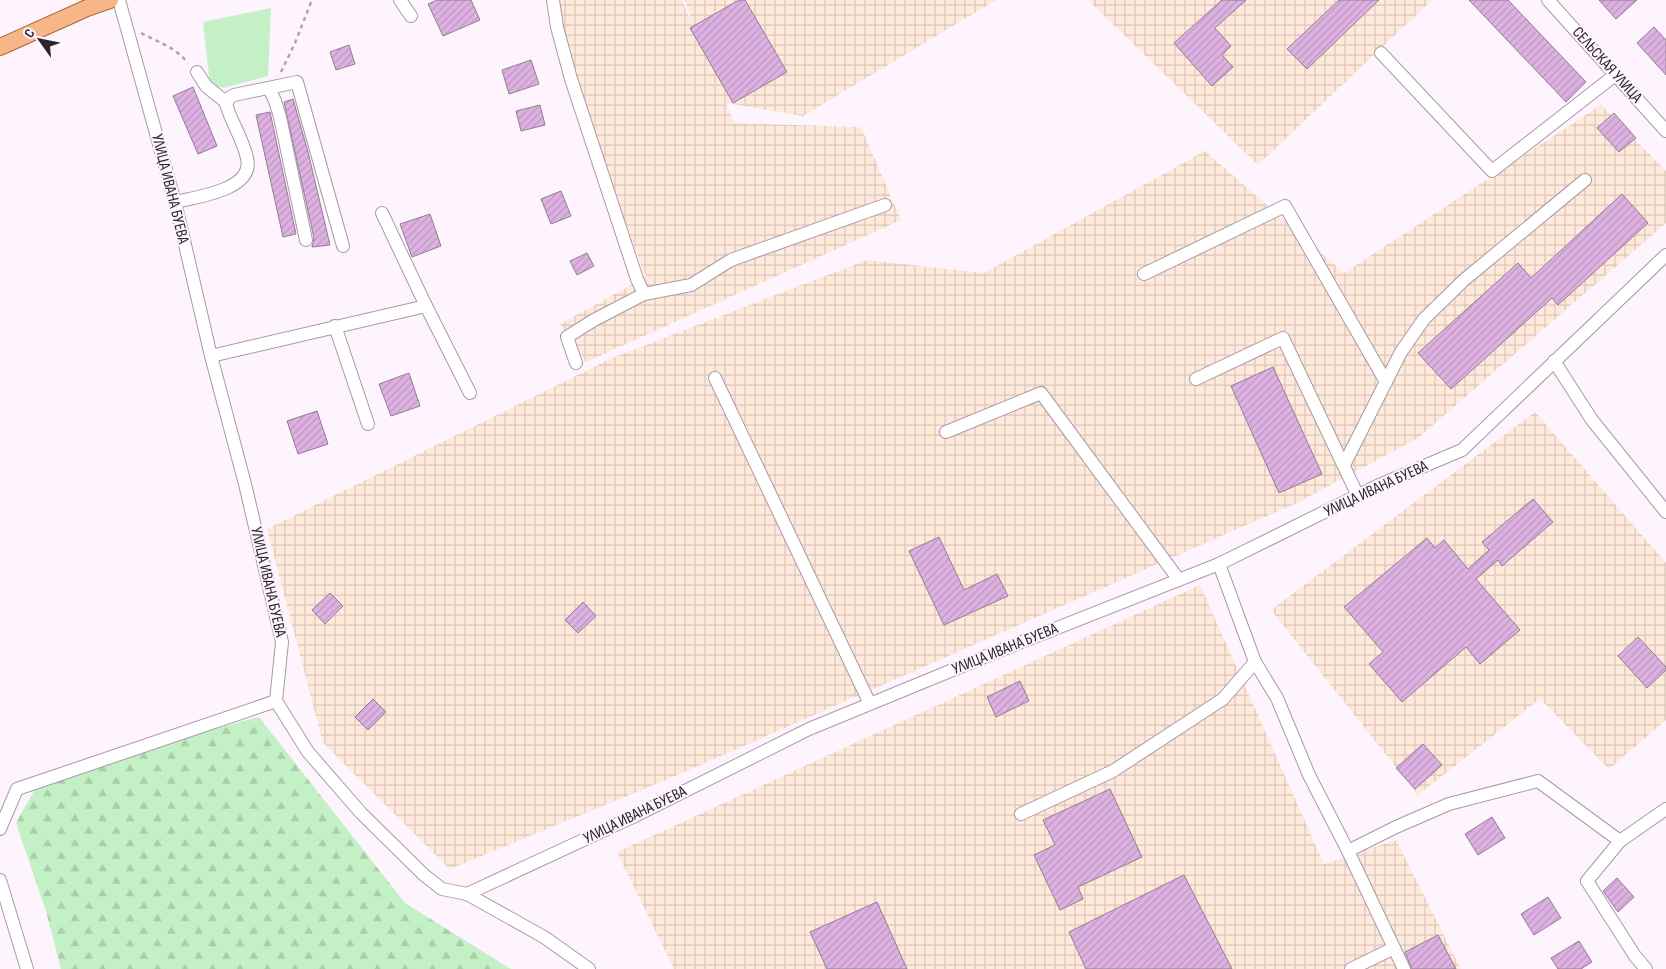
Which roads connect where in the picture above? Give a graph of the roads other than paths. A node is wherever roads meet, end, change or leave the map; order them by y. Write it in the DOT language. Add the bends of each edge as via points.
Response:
graph roads {
  1 [pos="110,0"];
  2 [pos="119,0"];
  3 [pos="400,0"];
  4 [pos="553,0"];
  5 [pos="1548,0"];
  6 [pos="85,4"];
  7 [pos="411,16"];
  8 [pos="0,47"];
  9 [pos="1381,53"];
  10 [pos="197,72"];
  11 [pos="1616,75"];
  12 [pos="271,88"];
  13 [pos="227,102"];
  14 [pos="1666,131"];
  15 [pos="1585,180"];
  16 [pos="175,202"];
  17 [pos="885,205"];
  18 [pos="382,213"];
  19 [pos="306,240"];
  20 [pos="343,246"];
  21 [pos="1666,255"];
  22 [pos="1144,274"];
  23 [pos="644,294"];
  24 [pos="426,306"];
  25 [pos="335,326"];
  26 [pos="210,356"];
  27 [pos="1554,362"];
  28 [pos="576,363"];
  29 [pos="715,378"];
  30 [pos="1196,379"];
  31 [pos="1386,382"];
  32 [pos="470,393"];
  33 [pos="368,424"];
  34 [pos="946,432"];
  35 [pos="1344,465"];
  36 [pos="1358,496"];
  37 [pos="1666,512"];
  38 [pos="1219,564"];
  39 [pos="1179,580"];
  40 [pos="1255,662"];
  41 [pos="276,701"];
  42 [pos="870,704"];
  43 [pos="1666,809"];
  44 [pos="1020,814"];
  45 [pos="0,829"];
  46 [pos="1620,841"];
  47 [pos="1348,851"];
  48 [pos="0,880"];
  49 [pos="466,894"];
  50 [pos="1394,948"];
  51 [pos="27,969"];
  52 [pos="589,969"];
  53 [pos="1351,969"];
  54 [pos="1404,969"];
  55 [pos="1646,969"];
  1 -- 6 [label="main road"];
  2 -- 16 [label="street, УЛИЦА ИВАНА БУЕВА"];
  3 -- 7 [label="street"];
  4 -- 23 [label="street" via="571,79"];
  5 -- 11 [label="street, СЕЛЬСКАЯ УЛИЦА"];
  6 -- 8 [label="main road"];
  9 -- 11 [label="street" via="1492,171"];
  10 -- 13 [label="street" via="206,86"];
  11 -- 14 [label="street, СЕЛЬСКАЯ УЛИЦА"];
  12 -- 13 [label="street" via="234,95"];
  12 -- 19 [label="street"];
  12 -- 20 [label="street" via="297,82"];
  13 -- 16 [label="street" via="248,160 246,171 240,182 226,189"];
  15 -- 31 [label="street" via="1464,280 1424,319 1401,352"];
  16 -- 26 [label="street, УЛИЦА ИВАНА БУЕВА"];
  17 -- 23 [label="street" via="731,260 691,285"];
  18 -- 24 [label="street"];
  21 -- 27 [label="street, УЛИЦА ИВАНА БУЕВА"];
  22 -- 31 [label="street" via="1285,206"];
  23 -- 28 [label="street" via="567,337"];
  24 -- 25 [label="street"];
  24 -- 32 [label="street"];
  25 -- 26 [label="street"];
  25 -- 33 [label="street"];
  26 -- 41 [label="street, УЛИЦА ИВАНА БУЕВА" via="245,484 282,642"];
  27 -- 36 [label="street, УЛИЦА ИВАНА БУЕВА" via="1462,450"];
  27 -- 37 [label="street" via="1592,420"];
  29 -- 42 [label="street"];
  30 -- 35 [label="street" via="1283,338"];
  31 -- 35 [label="street"];
  34 -- 39 [label="street" via="1041,393"];
  35 -- 36 [label="street"];
  36 -- 38 [label="street, УЛИЦА ИВАНА БУЕВА"];
  38 -- 39 [label="street, УЛИЦА ИВАНА БУЕВА"];
  38 -- 40 [label="street"];
  39 -- 42 [label="street, УЛИЦА ИВАНА БУЕВА"];
  40 -- 44 [label="street" via="1223,699 1113,771"];
  40 -- 47 [label="street" via="1277,698 1309,775"];
  41 -- 45 [label="street" via="17,789"];
  41 -- 49 [label="street" via="308,752 361,812 442,889"];
  42 -- 49 [label="street, УЛИЦА ИВАНА БУЕВА" via="809,729 635,816"];
  43 -- 46 [label="street"];
  46 -- 47 [label="street" via="1538,781 1449,804"];
  46 -- 55 [label="street" via="1587,881"];
  47 -- 50 [label="street"];
  48 -- 51 [label="street"];
  49 -- 52 [label="street" via="544,937"];
  50 -- 53 [label="street"];
  50 -- 54 [label="street"];
}
